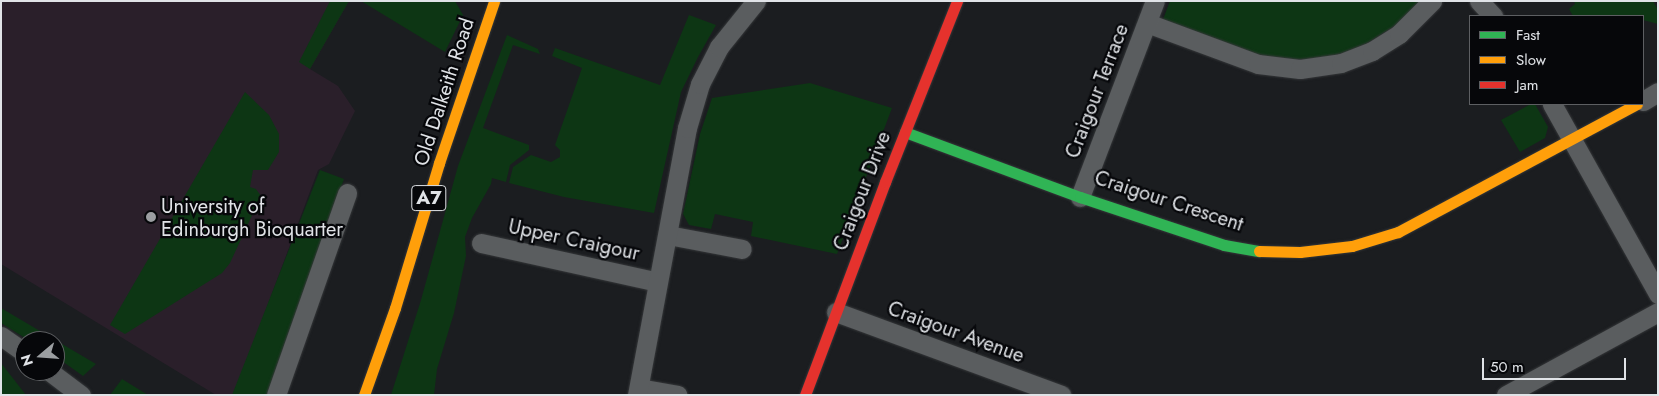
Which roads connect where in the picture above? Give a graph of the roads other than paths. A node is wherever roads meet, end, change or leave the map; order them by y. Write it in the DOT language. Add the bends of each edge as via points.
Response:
graph roads {
  1 [pos="494,1"];
  2 [pos="756,1"];
  3 [pos="957,1"];
  4 [pos="1156,1"];
  5 [pos="1432,1"];
  6 [pos="1479,1"];
  7 [pos="1492,15"];
  8 [pos="1147,22"];
  9 [pos="1658,92"];
  10 [pos="1644,100"];
  11 [pos="1553,105"];
  12 [pos="1635,105"];
  13 [pos="905,132"];
  14 [pos="1572,139"];
  15 [pos="347,193"];
  16 [pos="1080,196"];
  17 [pos="668,235"];
  18 [pos="481,242"];
  19 [pos="742,249"];
  20 [pos="658,282"];
  21 [pos="1658,294"];
  22 [pos="836,312"];
  23 [pos="1658,312"];
  24 [pos="1,336"];
  25 [pos="15,346"];
  26 [pos="59,382"];
  27 [pos="638,391"];
  28 [pos="81,395"];
  29 [pos="276,395"];
  30 [pos="364,395"];
  31 [pos="677,395"];
  32 [pos="804,395"];
  33 [pos="1061,395"];
  34 [pos="1506,395"];
  1 -- 30 [label="street, Old Dalkeith Road / A7"];
  2 -- 17 [label="street, Upper Craigour" via="719,47 700,84 687,128"];
  3 -- 13 [label="street, Craigour Drive"];
  4 -- 8 [label="street, Craigour Terrace"];
  5 -- 8 [label="street" via="1399,34 1372,51 1341,63 1300,69 1258,64"];
  6 -- 7 [label="street"];
  8 -- 16 [label="street, Craigour Terrace"];
  9 -- 10 [label="street"];
  11 -- 14 [label="street"];
  12 -- 14 [label="street, Craigour Crescent"];
  13 -- 16 [label="street, Craigour Crescent"];
  13 -- 22 [label="street, Craigour Drive"];
  14 -- 16 [label="street, Craigour Crescent" via="1398,232 1352,246 1324,250 1269,252 1224,245"];
  14 -- 21 [label="street"];
  15 -- 29 [label="street"];
  17 -- 19 [label="street, Upper Craigour"];
  17 -- 20 [label="street, Upper Craigour"];
  18 -- 20 [label="street, Upper Craigour"];
  20 -- 27 [label="street, Upper Craigour"];
  22 -- 32 [label="street, Craigour Drive"];
  22 -- 33 [label="street, Craigour Avenue"];
  23 -- 34 [label="street"];
  24 -- 25 [label="street"];
  26 -- 28 [label="street"];
  27 -- 31 [label="street, Upper Craigour"];
}
